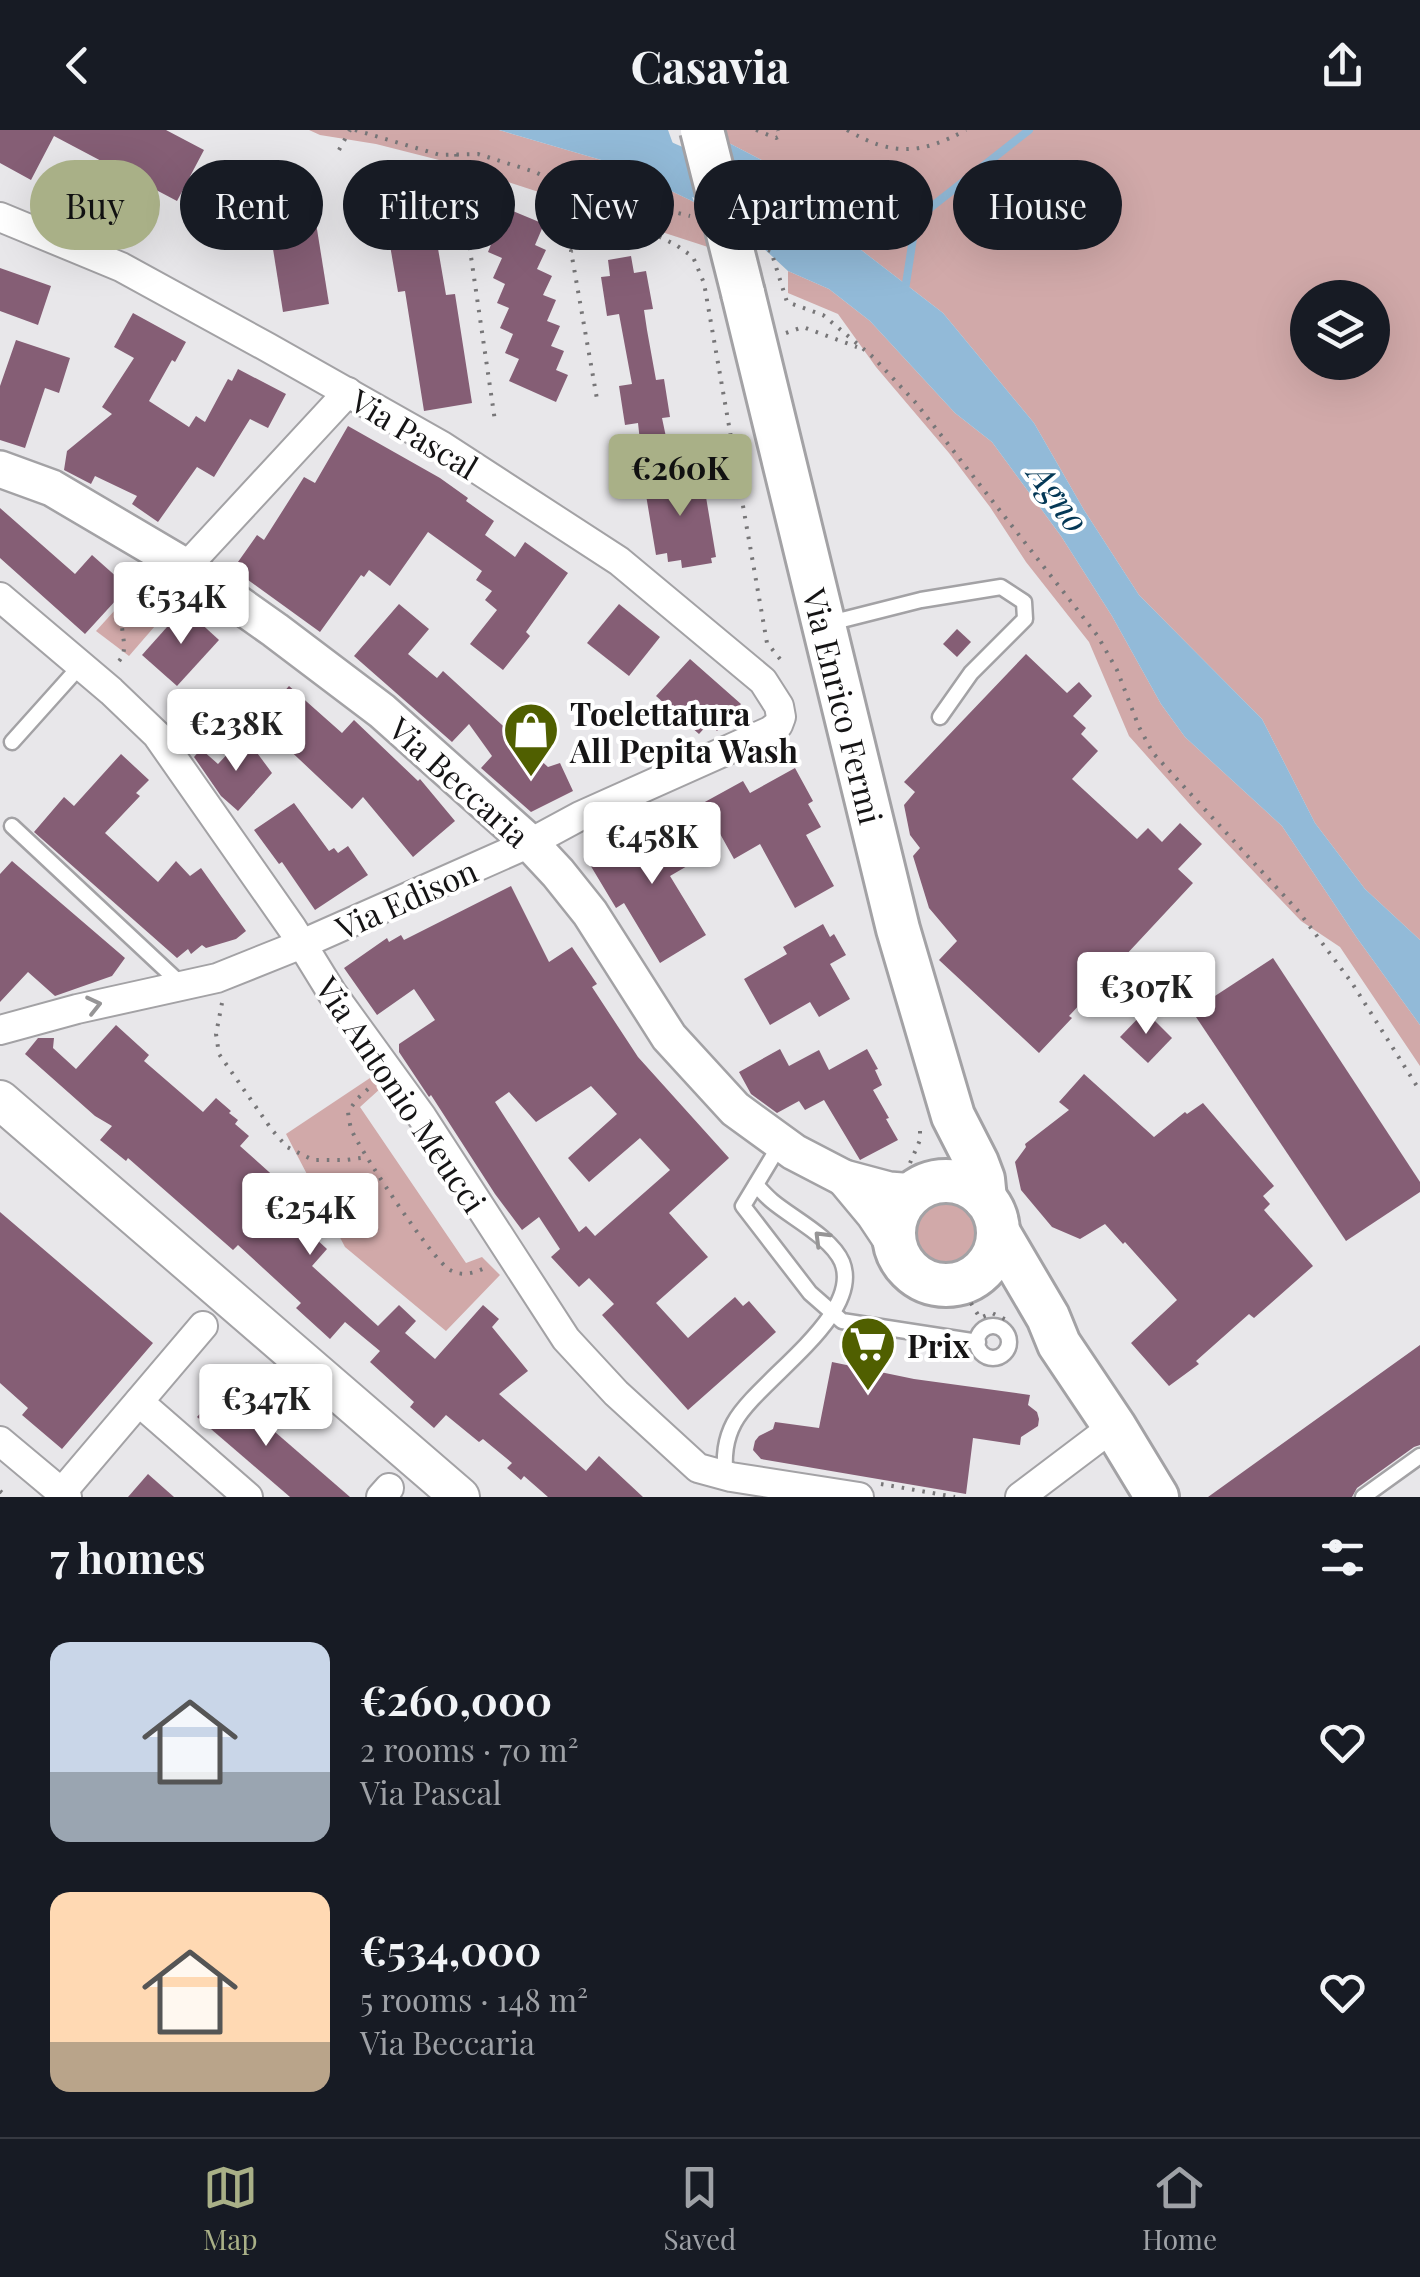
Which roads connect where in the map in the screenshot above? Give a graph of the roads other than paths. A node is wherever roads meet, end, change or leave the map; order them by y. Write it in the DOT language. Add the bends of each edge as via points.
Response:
graph roads {
  1 [pos="702,130"];
  2 [pos="0,217"];
  3 [pos="348,392"];
  4 [pos="0,469"];
  5 [pos="176,569"];
  6 [pos="0,597"];
  7 [pos="824,624"];
  8 [pos="81,665"];
  9 [pos="777,705"];
  10 [pos="940,717"];
  11 [pos="12,742"];
  12 [pos="12,826"];
  13 [pos="530,843"];
  14 [pos="302,944"];
  15 [pos="182,986"];
  16 [pos="0,1030"];
  17 [pos="0,1100"];
  18 [pos="953,1116"];
  19 [pos="781,1142"];
  20 [pos="844,1178"];
  21 [pos="756,1185"];
  22 [pos="921,1188"];
  23 [pos="992,1215"];
  24 [pos="896,1246"];
  25 [pos="952,1284"];
  26 [pos="834,1313"];
  27 [pos="203,1326"];
  28 [pos="978,1342"];
  29 [pos="1059,1344"];
  30 [pos="138,1402"];
  31 [pos="1114,1426"];
  32 [pos="0,1441"];
  33 [pos="1420,1456"];
  34 [pos="725,1475"];
  35 [pos="65,1495"];
  36 [pos="248,1497"];
  37 [pos="460,1497"];
  38 [pos="859,1497"];
  39 [pos="1020,1497"];
  40 [pos="1157,1497"];
  41 [pos="1363,1497"];
  1 -- 7 [label="main road, Via Enrico Fermi, bridge"];
  2 -- 3 [label="street, Via Pascal" via="121,267"];
  3 -- 5 [label="street"];
  3 -- 9 [label="street, Via Pascal" via="618,561 763,680"];
  4 -- 5 [label="street, Via Beccaria" via="52,488"];
  5 -- 13 [label="street, Via Beccaria" via="275,630 382,711"];
  6 -- 8 [label="street, Via Antonio Meucci"];
  7 -- 10 [label="lane" via="1001,587 1024,602 1025,619 971,673"];
  7 -- 18 [label="main road, Via Enrico Fermi" via="898,929"];
  8 -- 11 [label="lane"];
  8 -- 14 [label="street, Via Antonio Meucci" via="157,735"];
  9 -- 13 [label="street, Via Edison" via="778,725 770,732"];
  12 -- 15 [label="lane"];
  13 -- 14 [label="street, Via Edison"];
  13 -- 19 [label="street, Via Beccaria" via="590,912 669,1037 736,1108"];
  14 -- 15 [label="street, Via Edison"];
  14 -- 34 [label="street, Via Antonio Meucci" via="566,1338 683,1456"];
  16 -- 15 [label="street, Via Edison, one-way"];
  17 -- 37 [label="main road"];
  18 -- 22 [label="main road" via="947,1144"];
  18 -- 23 [label="main road, Via Enrico Fermi" via="977,1163"];
  19 -- 20 [label="street, Via Beccaria"];
  19 -- 21 [label="lane"];
  20 -- 22 [label="street, Via Beccaria" via="889,1190"];
  20 -- 24 [label="street, Via Beccaria"];
  21 -- 26 [label="lane" via="742,1206 810,1294"];
  26 -- 21 [label="lane, one-way" via="844,1288 842,1263"];
  22 -- 23 [label="main road" via="960,1183"];
  22 -- 24 [label="main road" via="898,1214"];
  23 -- 25 [label="main road" via="996,1250 975,1276"];
  23 -- 29 [label="main road, Via Enrico Fermi"];
  24 -- 25 [label="main road" via="913,1274"];
  25 -- 29 [label="main road, Via Enrico Fermi" via="1004,1303"];
  26 -- 28 [label="lane" via="842,1320"];
  26 -- 34 [label="lane" via="735,1420 724,1448"];
  27 -- 30 [label="street"];
  29 -- 31 [label="main road, Via Enrico Fermi"];
  30 -- 35 [label="street"];
  30 -- 36 [label="street"];
  31 -- 39 [label="street"];
  31 -- 40 [label="main road, Via Enrico Fermi"];
  32 -- 35 [label="street"];
  33 -- 41 [label="lane"];
  34 -- 38 [label="street, Via Antonio Meucci"];
}
